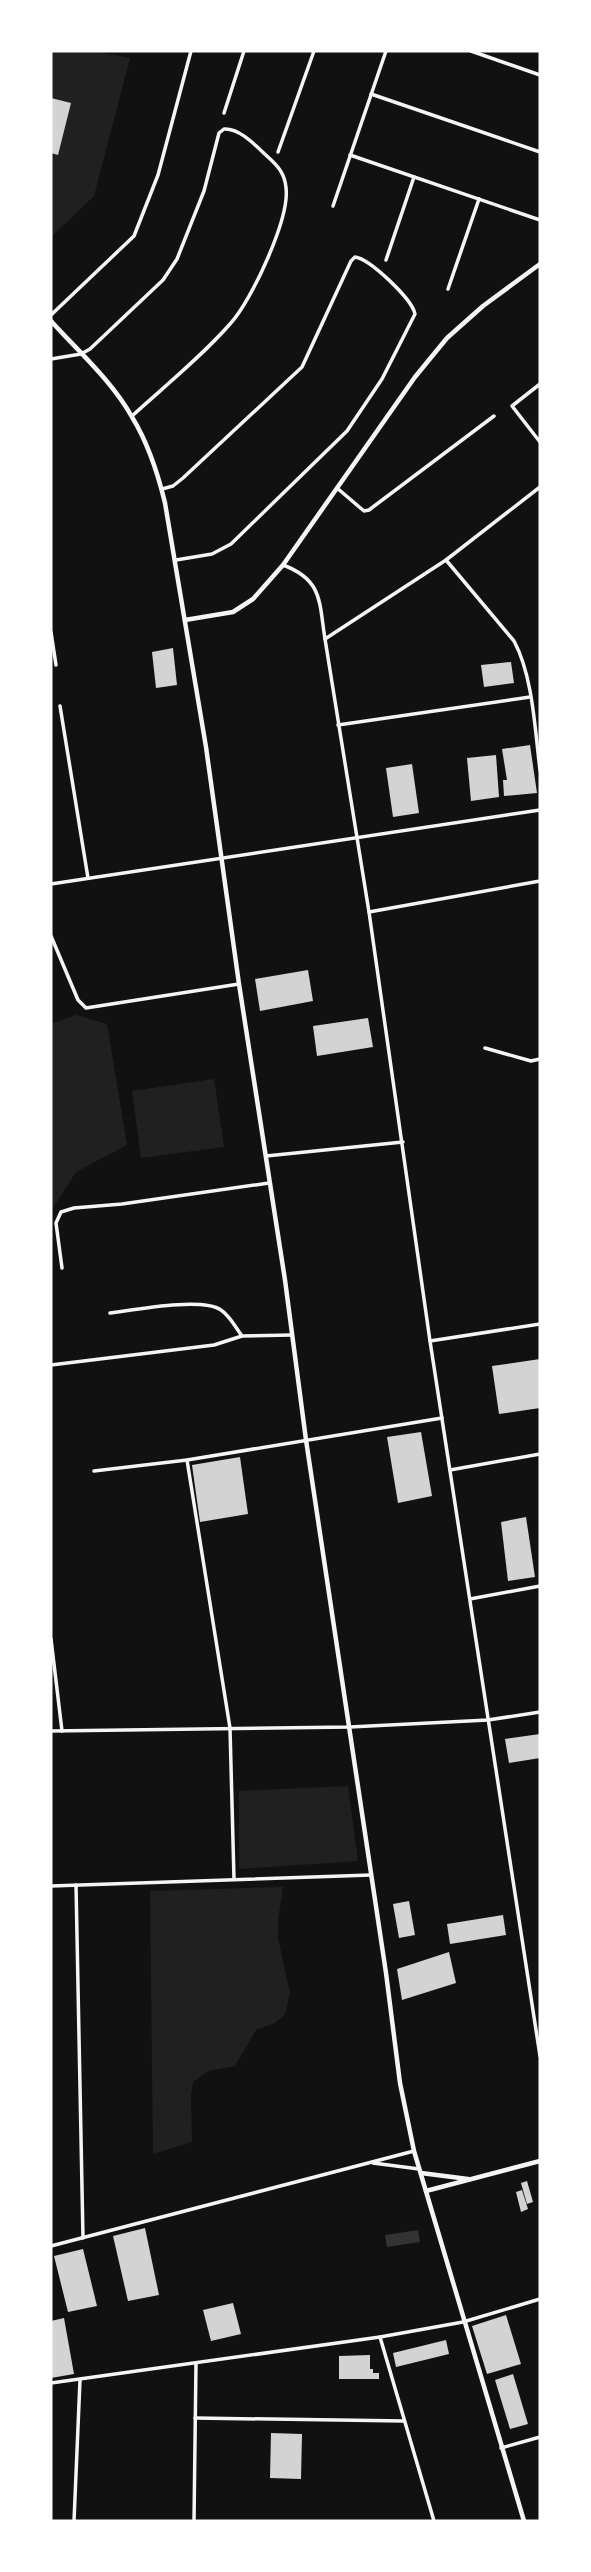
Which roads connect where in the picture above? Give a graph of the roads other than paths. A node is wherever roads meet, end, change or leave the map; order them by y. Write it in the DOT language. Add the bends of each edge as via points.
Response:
graph roads {
  1 [pos="191,51"];
  2 [pos="243,51"];
  3 [pos="314,51"];
  4 [pos="386,51"];
  5 [pos="471,51"];
  6 [pos="540,75"];
  7 [pos="371,94"];
  8 [pos="224,113"];
  9 [pos="278,152"];
  10 [pos="540,152"];
  11 [pos="350,155"];
  12 [pos="414,177"];
  13 [pos="479,199"];
  14 [pos="333,206"];
  15 [pos="540,220"];
  16 [pos="386,260"];
  17 [pos="540,264"];
  18 [pos="448,289"];
  19 [pos="51,315"];
  20 [pos="51,321"];
  21 [pos="81,354"];
  22 [pos="51,359"];
  23 [pos="540,384"];
  24 [pos="132,416"];
  25 [pos="494,416"];
  26 [pos="540,442"];
  27 [pos="540,487"];
  28 [pos="337,488"];
  29 [pos="162,489"];
  30 [pos="446,559"];
  31 [pos="176,560"];
  32 [pos="283,565"];
  33 [pos="185,620"];
  34 [pos="51,632"];
  35 [pos="325,639"];
  36 [pos="56,665"];
  37 [pos="530,697"];
  38 [pos="60,706"];
  39 [pos="338,725"];
  40 [pos="540,770"];
  41 [pos="540,810"];
  42 [pos="358,839"];
  43 [pos="222,859"];
  44 [pos="88,878"];
  45 [pos="540,881"];
  46 [pos="51,884"];
  47 [pos="369,912"];
  48 [pos="51,936"];
  49 [pos="239,984"];
  50 [pos="485,1048"];
  51 [pos="540,1059"];
  52 [pos="404,1142"];
  53 [pos="265,1156"];
  54 [pos="270,1183"];
  55 [pos="62,1268"];
  56 [pos="110,1313"];
  57 [pos="540,1324"];
  58 [pos="292,1335"];
  59 [pos="242,1336"];
  60 [pos="430,1341"];
  61 [pos="51,1365"];
  62 [pos="442,1418"];
  63 [pos="306,1440"];
  64 [pos="540,1454"];
  65 [pos="187,1460"];
  66 [pos="450,1470"];
  67 [pos="94,1471"];
  68 [pos="540,1586"];
  69 [pos="470,1599"];
  70 [pos="51,1639"];
  71 [pos="540,1712"];
  72 [pos="488,1720"];
  73 [pos="230,1727"];
  74 [pos="350,1727"];
  75 [pos="51,1731"];
  76 [pos="62,1731"];
  77 [pos="371,1875"];
  78 [pos="234,1879"];
  79 [pos="76,1885"];
  80 [pos="51,1886"];
  81 [pos="540,1999"];
  82 [pos="533,2001"];
  83 [pos="540,2056"];
  84 [pos="414,2151"];
  85 [pos="540,2161"];
  86 [pos="371,2163"];
  87 [pos="420,2171"];
  88 [pos="472,2179"];
  89 [pos="426,2191"];
  90 [pos="83,2238"];
  91 [pos="51,2246"];
  92 [pos="540,2298"];
  93 [pos="463,2322"];
  94 [pos="380,2337"];
  95 [pos="196,2363"];
  96 [pos="80,2380"];
  97 [pos="51,2383"];
  98 [pos="195,2418"];
  99 [pos="404,2421"];
  100 [pos="540,2437"];
  101 [pos="501,2448"];
  102 [pos="74,2521"];
  103 [pos="194,2521"];
  104 [pos="434,2521"];
  105 [pos="524,2521"];
  1 -- 19 [label="street" via="158,175 134,236"];
  2 -- 8 [label="street"];
  3 -- 9 [label="street"];
  4 -- 7 [label="street"];
  5 -- 6 [label="street"];
  7 -- 10 [label="street"];
  7 -- 11 [label="street"];
  11 -- 12 [label="street"];
  11 -- 14 [label="street"];
  12 -- 13 [label="street"];
  12 -- 16 [label="street"];
  13 -- 15 [label="street"];
  13 -- 18 [label="street"];
  17 -- 28 [label="street" via="447,338"];
  20 -- 21 [label="street"];
  21 -- 22 [label="street"];
  21 -- 24 [label="street"];
  21 -- 24 [label="street" via="171,270 201,201 219,133 231,129 262,151 284,175 287,198 257,279 229,325"];
  23 -- 26 [label="street" via="512,406"];
  24 -- 29 [label="street"];
  25 -- 28 [label="street" via="369,510 364,511"];
  27 -- 30 [label="street"];
  28 -- 32 [label="street"];
  29 -- 31 [label="street"];
  29 -- 31 [label="street" via="183,478 302,367 355,257 413,305 415,314 382,379 347,431 232,544 212,554"];
  30 -- 35 [label="street"];
  30 -- 37 [label="street" via="514,641"];
  31 -- 33 [label="street"];
  32 -- 33 [label="street" via="253,599 233,612"];
  32 -- 35 [label="street" via="310,581"];
  33 -- 43 [label="street"];
  34 -- 36 [label="street"];
  35 -- 39 [label="street"];
  37 -- 39 [label="street"];
  37 -- 40 [label="street"];
  38 -- 44 [label="street"];
  39 -- 42 [label="street"];
  41 -- 42 [label="street"];
  42 -- 43 [label="street"];
  42 -- 47 [label="street"];
  43 -- 44 [label="street"];
  43 -- 49 [label="street"];
  44 -- 46 [label="street"];
  45 -- 47 [label="street"];
  47 -- 52 [label="street"];
  48 -- 49 [label="street" via="78,1000 86,1008"];
  49 -- 53 [label="street"];
  50 -- 51 [label="street" via="531,1062"];
  52 -- 53 [label="street"];
  52 -- 60 [label="street"];
  53 -- 54 [label="street"];
  54 -- 55 [label="street" via="65,1210 56,1223"];
  54 -- 58 [label="street"];
  56 -- 59 [label="street" via="211,1305 228,1316"];
  57 -- 60 [label="street"];
  58 -- 59 [label="street"];
  58 -- 63 [label="street"];
  59 -- 61 [label="street" via="214,1345"];
  60 -- 62 [label="street"];
  62 -- 63 [label="street"];
  62 -- 66 [label="street"];
  63 -- 65 [label="street"];
  63 -- 74 [label="street"];
  64 -- 66 [label="street"];
  65 -- 67 [label="street"];
  65 -- 73 [label="street"];
  66 -- 69 [label="street"];
  68 -- 69 [label="street"];
  69 -- 72 [label="street"];
  70 -- 76 [label="street"];
  71 -- 72 [label="street"];
  72 -- 74 [label="street"];
  72 -- 82 [label="street"];
  73 -- 74 [label="street"];
  73 -- 76 [label="street"];
  73 -- 78 [label="street"];
  74 -- 77 [label="street"];
  75 -- 76 [label="street"];
  77 -- 78 [label="street"];
  77 -- 84 [label="street"];
  78 -- 79 [label="street"];
  79 -- 80 [label="street"];
  79 -- 90 [label="street"];
  81 -- 82 [label="street"];
  82 -- 83 [label="street"];
  84 -- 86 [label="street"];
  84 -- 87 [label="street"];
  85 -- 88 [label="street"];
  86 -- 87 [label="street"];
  86 -- 90 [label="street"];
  87 -- 88 [label="street"];
  87 -- 89 [label="street"];
  88 -- 89 [label="street"];
  89 -- 93 [label="street"];
  90 -- 91 [label="street"];
  92 -- 93 [label="street"];
  93 -- 94 [label="street"];
  93 -- 101 [label="street"];
  94 -- 95 [label="street"];
  94 -- 99 [label="street"];
  95 -- 96 [label="street"];
  95 -- 98 [label="street"];
  96 -- 97 [label="street"];
  96 -- 102 [label="street"];
  98 -- 99 [label="street"];
  98 -- 103 [label="street"];
  99 -- 104 [label="street"];
  100 -- 101 [label="street"];
  101 -- 105 [label="street"];
}
